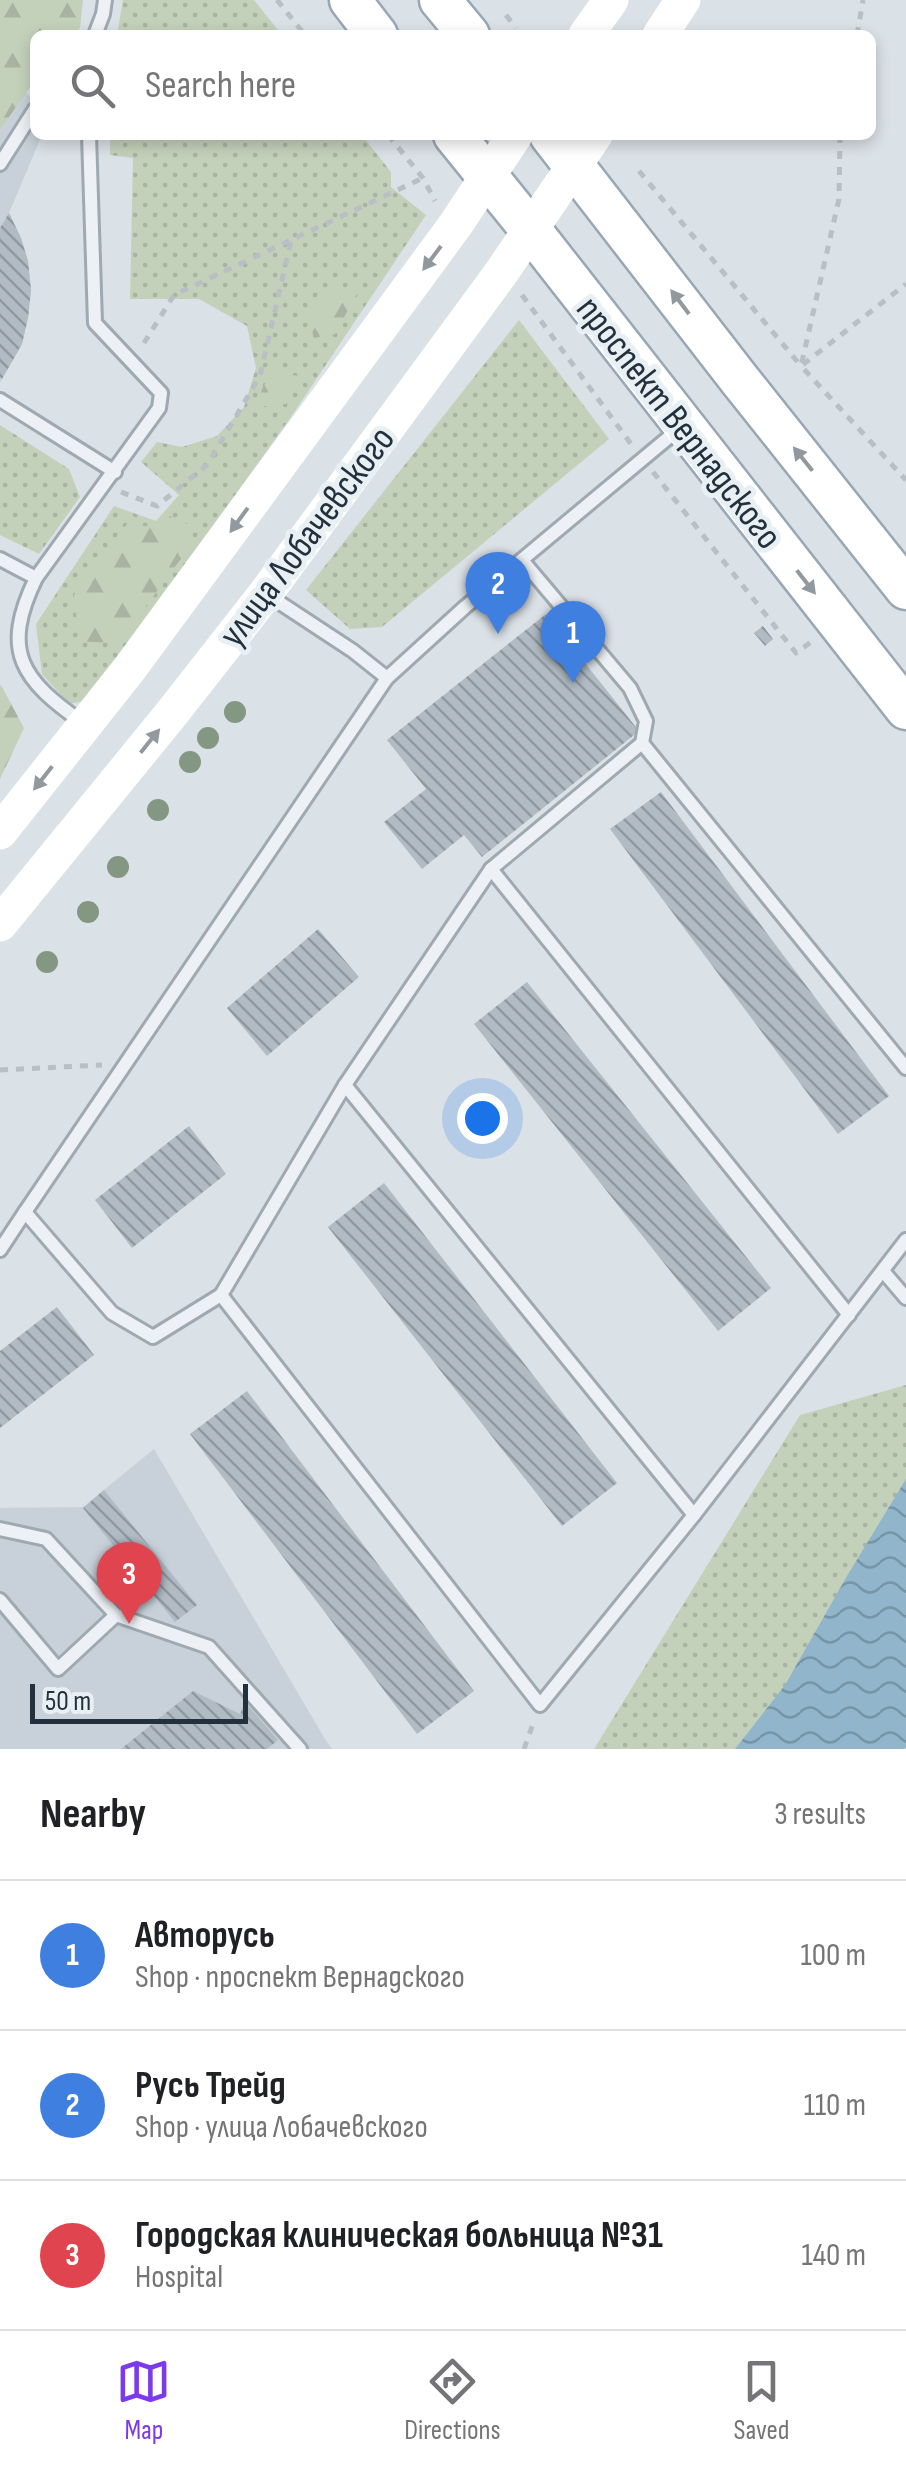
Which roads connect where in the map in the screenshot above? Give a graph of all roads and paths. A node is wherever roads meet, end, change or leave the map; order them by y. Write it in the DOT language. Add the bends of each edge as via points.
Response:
graph roads {
  1 [pos="106,0"];
  2 [pos="277,0"];
  3 [pos="350,0"];
  4 [pos="440,0"];
  5 [pos="611,0"];
  6 [pos="683,0"];
  7 [pos="863,0"];
  8 [pos="506,15"];
  9 [pos="516,28"];
  10 [pos="97,30"];
  11 [pos="301,30"];
  12 [pos="373,30"];
  13 [pos="465,30"];
  14 [pos="590,30"];
  15 [pos="663,30"];
  16 [pos="858,30"];
  17 [pos="30,117"];
  18 [pos="89,140"];
  19 [pos="392,140"];
  20 [pos="458,140"];
  21 [pos="512,140"];
  22 [pos="840,140"];
  23 [pos="573,145"];
  24 [pos="0,164"];
  25 [pos="639,171"];
  26 [pos="486,177"];
  27 [pos="423,178"];
  28 [pos="437,204"];
  29 [pos="530,230"];
  30 [pos="291,241"];
  31 [pos="906,284"];
  32 [pos="522,294"];
  33 [pos="132,361"];
  34 [pos="801,366"];
  35 [pos="0,400"];
  36 [pos="682,426"];
  37 [pos="642,459"];
  38 [pos="114,472"];
  39 [pos="906,480"];
  40 [pos="126,484"];
  41 [pos="0,559"];
  42 [pos="522,560"];
  43 [pos="36,578"];
  44 [pos="906,589"];
  45 [pos="266,594"];
  46 [pos="813,640"];
  47 [pos="387,678"];
  48 [pos="906,709"];
  49 [pos="85,725"];
  50 [pos="642,744"];
  51 [pos="0,832"];
  52 [pos="491,868"];
  53 [pos="0,924"];
  54 [pos="125,1064"];
  55 [pos="906,1068"];
  56 [pos="0,1070"];
  57 [pos="345,1084"];
  58 [pos="26,1212"];
  59 [pos="906,1240"];
  60 [pos="0,1250"];
  61 [pos="883,1271"];
  62 [pos="221,1295"];
  63 [pos="906,1298"];
  64 [pos="849,1315"];
  65 [pos="694,1515"];
  66 [pos="0,1530"];
  67 [pos="0,1600"];
  68 [pos="116,1615"];
  69 [pos="540,1705"];
  70 [pos="300,1749"];
  71 [pos="524,1749"];
  1 -- 10 [label="lane"];
  2 -- 11 [label="path"];
  3 -- 12 [label="main road"];
  4 -- 13 [label="main road"];
  5 -- 14 [label="main road"];
  6 -- 15 [label="main road"];
  7 -- 16 [label="path"];
  8 -- 9 [label="path"];
  17 -- 24 [label="lane"];
  18 -- 33 [label="lane" via="94,323"];
  19 -- 27 [label="path"];
  20 -- 26 [label="main road, проспект Вернадского"];
  21 -- 26 [label="main road, улица Лобачевского"];
  22 -- 34 [label="path" via="840,199"];
  23 -- 29 [label="main road, улица Лобачевского"];
  44 -- 23 [label="main road, проспект Вернадского, one-way" via="739,380"];
  25 -- 34 [label="path"];
  26 -- 29 [label="main road, проспект Вернадского"];
  26 -- 49 [label="main road, улица Лобачевского, one-way"];
  27 -- 28 [label="path"];
  27 -- 30 [label="path"];
  29 -- 36 [label="main road, проспект Вернадского"];
  29 -- 45 [label="main road, улица Лобачевского"];
  30 -- 33 [label="path" via="174,296"];
  30 -- 40 [label="path" via="260,376 207,464 157,506 121,492"];
  31 -- 34 [label="path"];
  32 -- 37 [label="path"];
  33 -- 38 [label="lane" via="160,393 160,408"];
  34 -- 39 [label="path"];
  35 -- 38 [label="lane"];
  36 -- 37 [label="lane"];
  36 -- 48 [label="main road, проспект Вернадского, one-way"];
  37 -- 42 [label="lane"];
  37 -- 46 [label="path" via="796,653"];
  38 -- 43 [label="lane"];
  41 -- 43 [label="lane"];
  42 -- 47 [label="lane"];
  42 -- 50 [label="lane" via="630,688 646,721"];
  43 -- 49 [label="lane" via="19,621 17,657 46,697"];
  45 -- 47 [label="lane"];
  53 -- 45 [label="main road, улица Лобачевского, one-way"];
  47 -- 54 [label="lane"];
  49 -- 51 [label="main road, улица Лобачевского, one-way"];
  50 -- 52 [label="lane"];
  50 -- 55 [label="lane"];
  52 -- 57 [label="lane"];
  52 -- 64 [label="lane"];
  54 -- 56 [label="path"];
  54 -- 58 [label="lane"];
  57 -- 62 [label="lane"];
  57 -- 65 [label="lane"];
  58 -- 60 [label="lane"];
  58 -- 62 [label="lane" via="112,1314 153,1337"];
  59 -- 61 [label="lane"];
  61 -- 63 [label="lane"];
  61 -- 64 [label="lane"];
  62 -- 69 [label="lane"];
  64 -- 65 [label="lane"];
  65 -- 69 [label="lane"];
  66 -- 68 [label="lane" via="46,1539"];
  67 -- 68 [label="lane" via="58,1669"];
  68 -- 70 [label="lane" via="209,1646"];
  69 -- 71 [label="path"];
}
